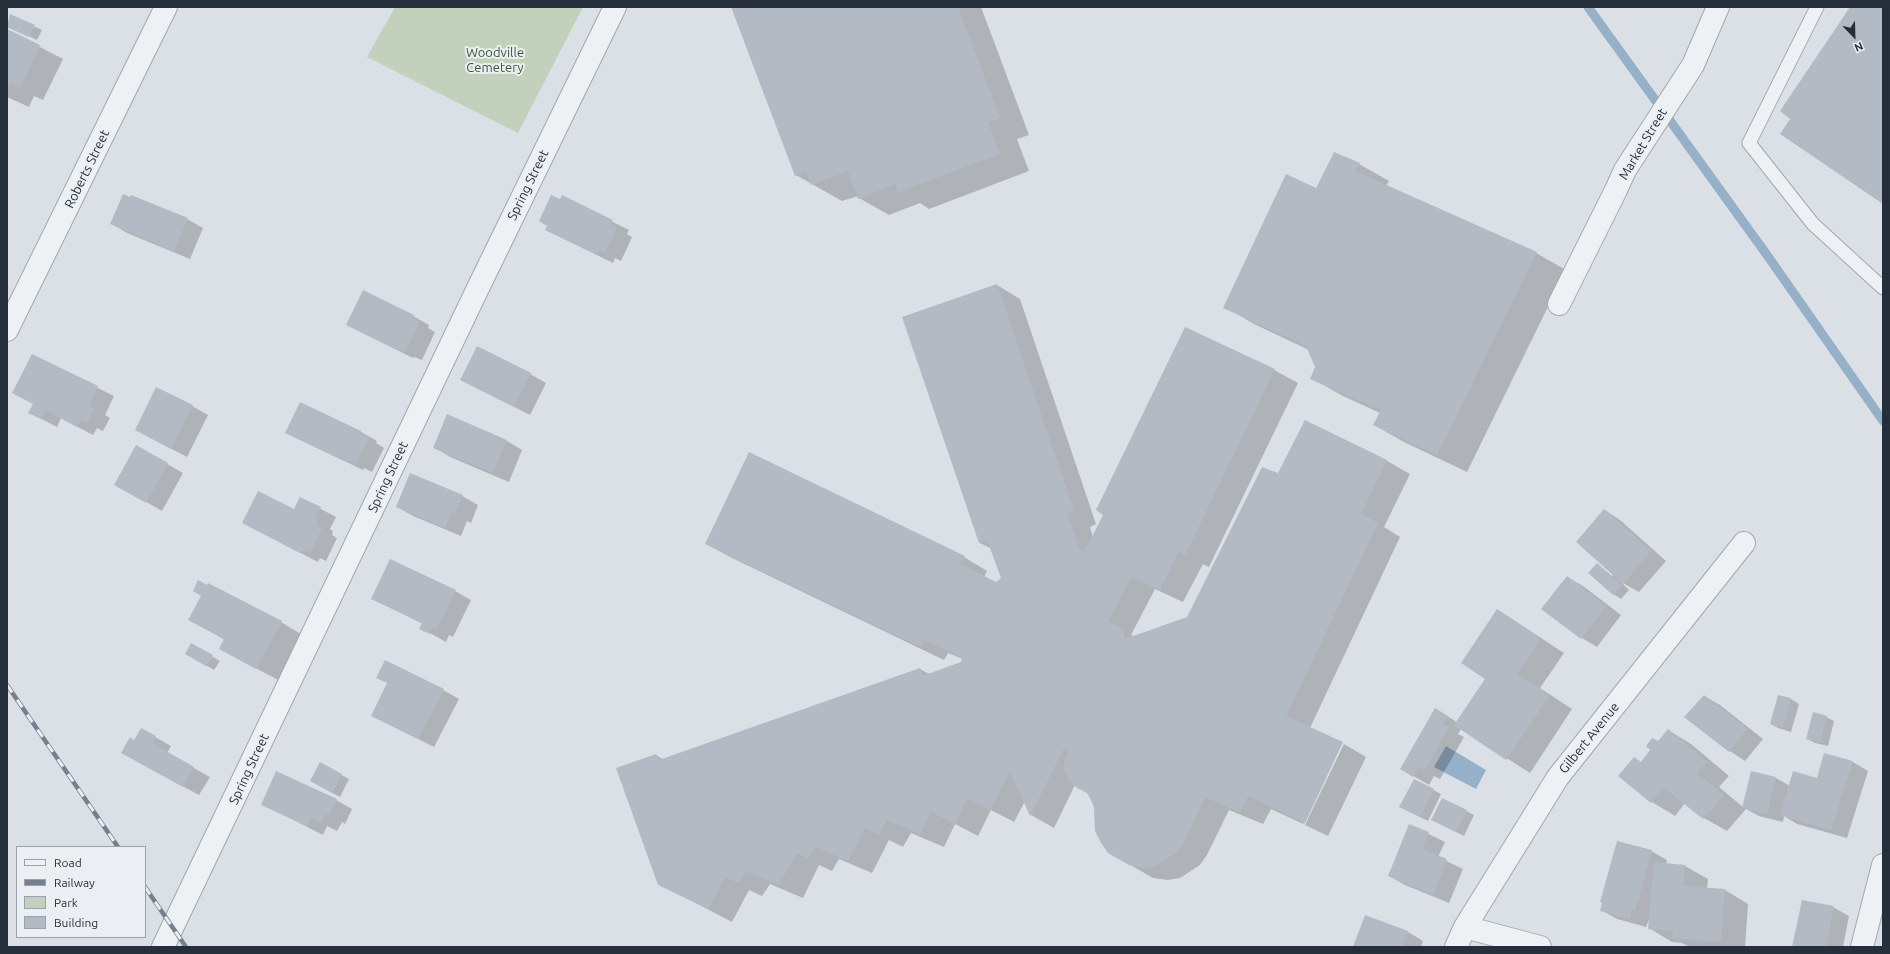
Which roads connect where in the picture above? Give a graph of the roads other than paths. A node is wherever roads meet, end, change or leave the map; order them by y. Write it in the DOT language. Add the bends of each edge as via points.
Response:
graph roads {
  1 [pos="166,7"];
  2 [pos="615,7"];
  3 [pos="1718,7"];
  4 [pos="1817,7"];
  5 [pos="1883,288"];
  6 [pos="1559,304"];
  7 [pos="7,330"];
  8 [pos="1744,543"];
  9 [pos="1883,866"];
  10 [pos="1465,927"];
  11 [pos="163,947"];
  12 [pos="1456,947"];
  13 [pos="1540,947"];
  14 [pos="1862,947"];
  1 -- 7 [label="street, Roberts Street"];
  2 -- 11 [label="street, Spring Street"];
  3 -- 6 [label="street, Market Street" via="1693,65 1624,170"];
  4 -- 5 [label="lane" via="1749,143 1813,224"];
  8 -- 10 [label="street, Gilbert Avenue" via="1558,777"];
  9 -- 14 [label="street"];
  10 -- 12 [label="street, Gilbert Avenue"];
  10 -- 13 [label="street"];
}
